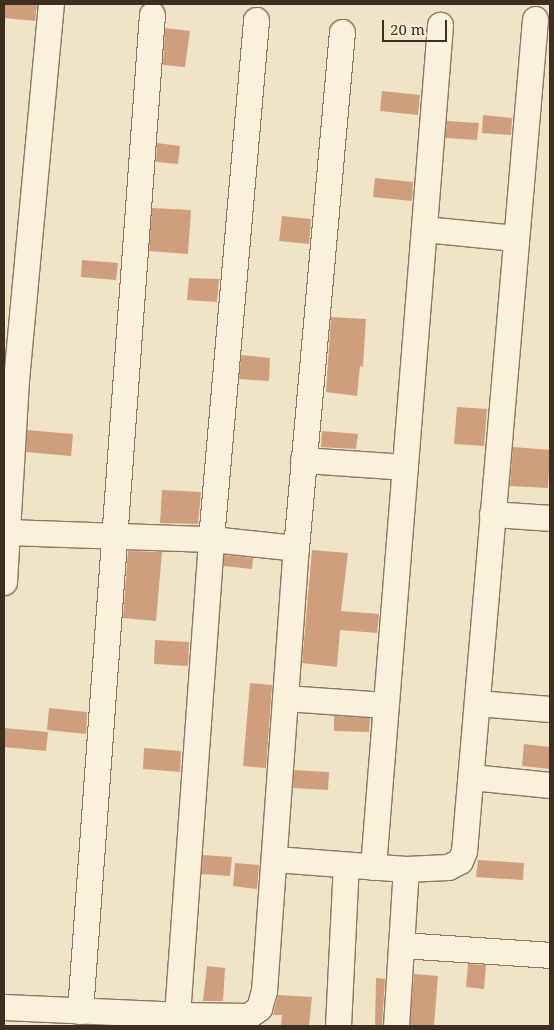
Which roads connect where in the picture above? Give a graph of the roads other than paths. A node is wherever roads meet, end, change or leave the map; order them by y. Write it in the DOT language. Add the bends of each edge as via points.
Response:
graph roads {
  1 [pos="51,4"];
  2 [pos="152,15"];
  3 [pos="535,19"];
  4 [pos="256,20"];
  5 [pos="440,25"];
  6 [pos="342,32"];
  7 [pos="424,229"];
  8 [pos="516,238"];
  9 [pos="10,379"];
  10 [pos="304,460"];
  11 [pos="405,467"];
  12 [pos="492,514"];
  13 [pos="550,518"];
  14 [pos="7,532"];
  15 [pos="113,536"];
  16 [pos="211,539"];
  17 [pos="296,548"];
  18 [pos="4,582"];
  19 [pos="285,698"];
  20 [pos="477,703"];
  21 [pos="386,705"];
  22 [pos="550,710"];
  23 [pos="472,778"];
  24 [pos="550,786"];
  25 [pos="275,859"];
  26 [pos="346,865"];
  27 [pos="373,868"];
  28 [pos="406,869"];
  29 [pos="401,945"];
  30 [pos="550,955"];
  31 [pos="4,1006"];
  32 [pos="80,1010"];
  33 [pos="177,1015"];
  34 [pos="235,1021"];
  35 [pos="338,1026"];
  36 [pos="396,1026"];
  1 -- 9 [label="street"];
  2 -- 15 [label="street"];
  3 -- 8 [label="street"];
  4 -- 16 [label="street"];
  5 -- 7 [label="street"];
  6 -- 10 [label="street"];
  7 -- 8 [label="street"];
  7 -- 11 [label="street"];
  8 -- 12 [label="street"];
  9 -- 14 [label="street"];
  10 -- 11 [label="street"];
  10 -- 17 [label="street"];
  11 -- 21 [label="street"];
  12 -- 13 [label="street"];
  12 -- 20 [label="street"];
  14 -- 15 [label="street"];
  14 -- 18 [label="street"];
  15 -- 16 [label="street"];
  15 -- 32 [label="street"];
  16 -- 17 [label="street"];
  16 -- 33 [label="street"];
  17 -- 19 [label="street"];
  19 -- 21 [label="street"];
  19 -- 25 [label="street"];
  20 -- 22 [label="street"];
  20 -- 23 [label="street"];
  21 -- 27 [label="street"];
  23 -- 24 [label="street"];
  23 -- 28 [label="street" via="460,861 448,867"];
  25 -- 26 [label="street"];
  25 -- 34 [label="street" via="264,992 259,1008"];
  26 -- 27 [label="street"];
  26 -- 35 [label="street"];
  27 -- 28 [label="street"];
  28 -- 29 [label="street"];
  29 -- 30 [label="street"];
  29 -- 36 [label="street"];
  31 -- 32 [label="street"];
  32 -- 33 [label="street"];
  33 -- 34 [label="street"];
}
